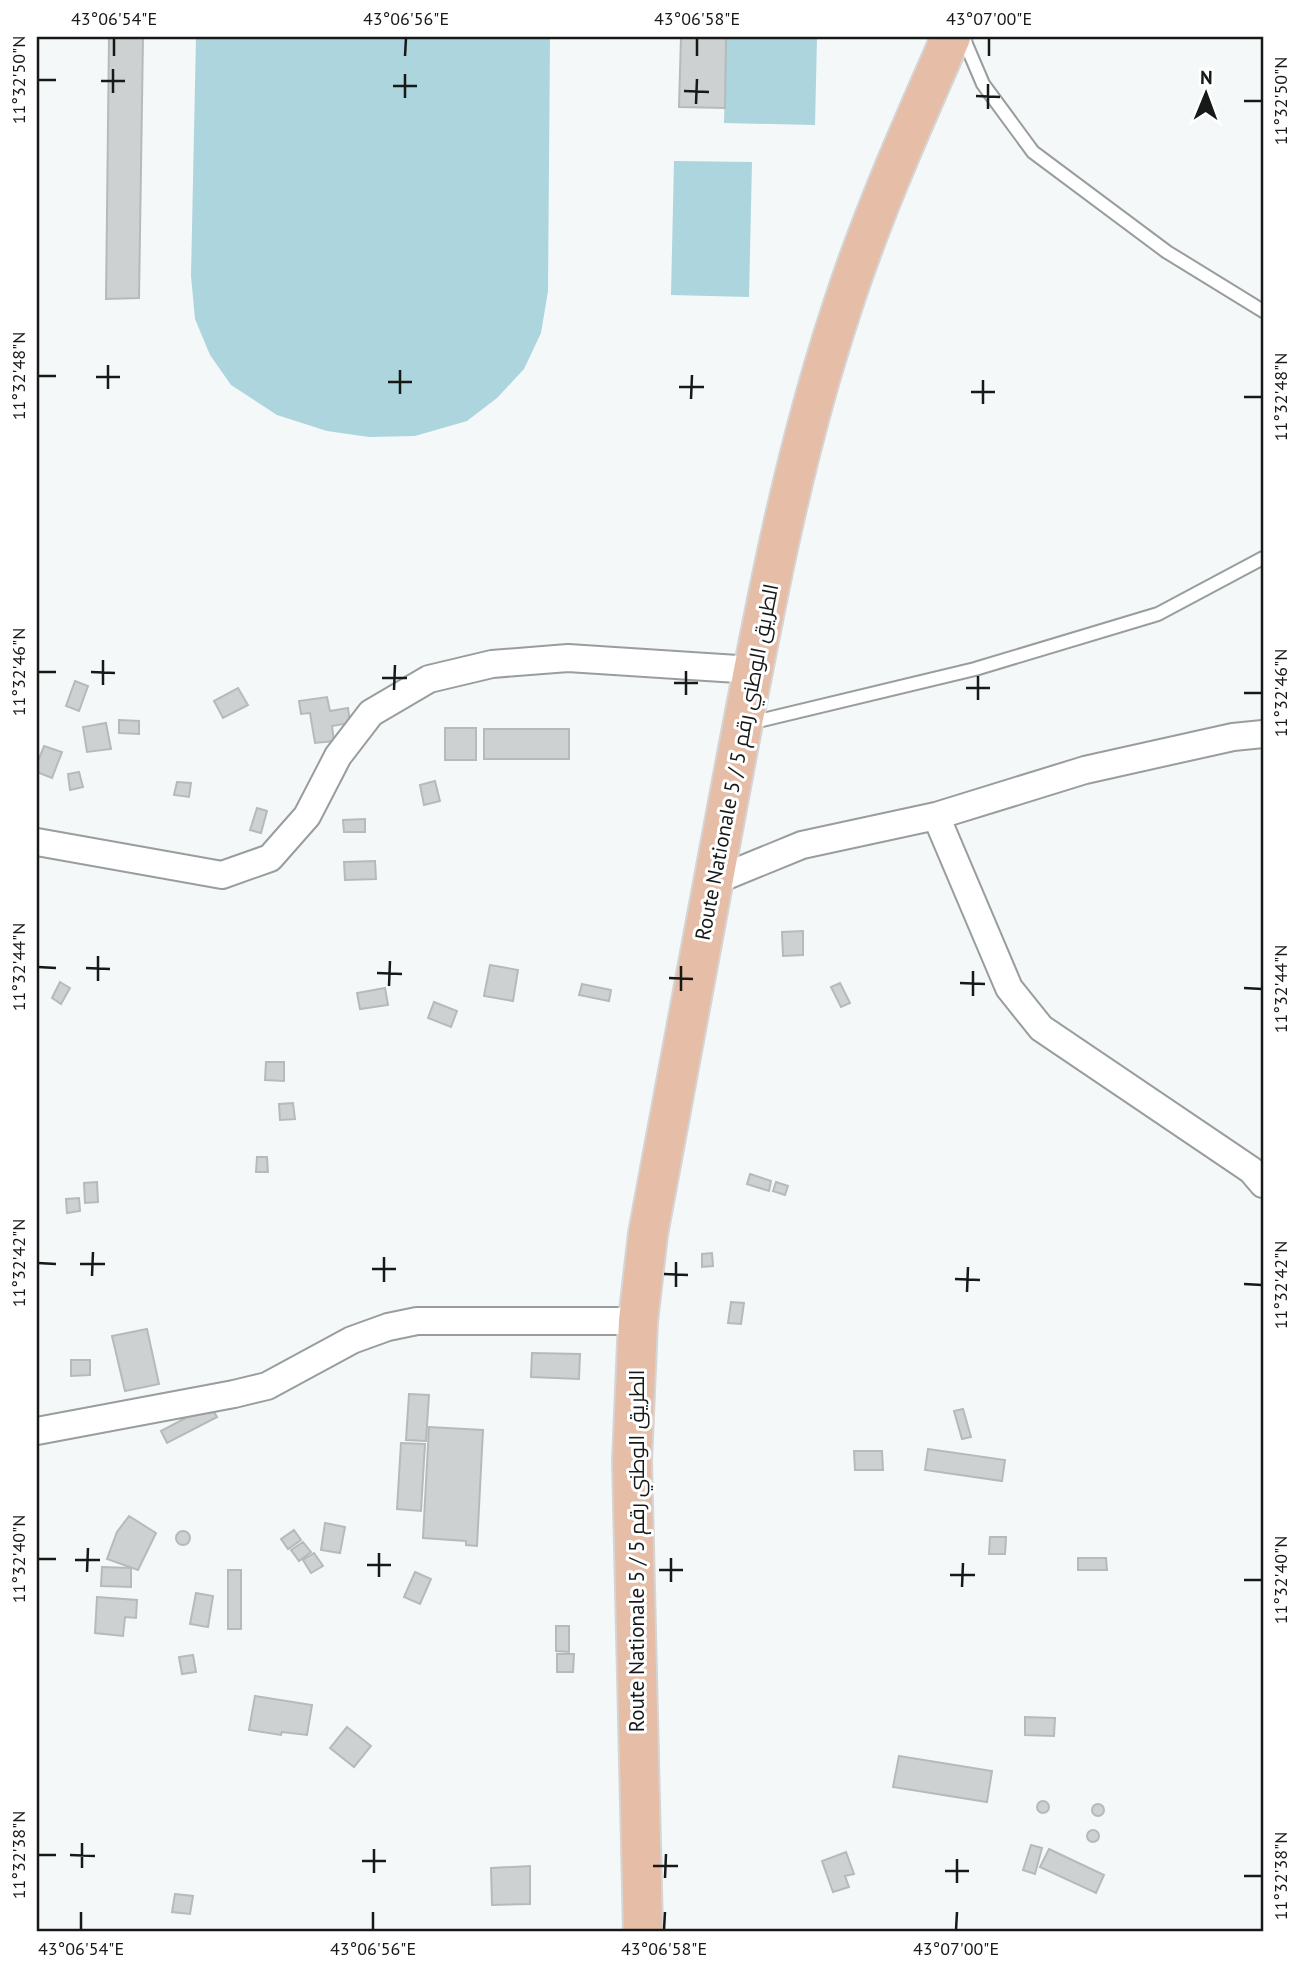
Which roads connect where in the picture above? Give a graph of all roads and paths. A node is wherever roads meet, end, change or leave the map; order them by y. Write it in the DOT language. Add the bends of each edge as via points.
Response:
graph roads {
  1 [pos="951,37"];
  2 [pos="963,37"];
  3 [pos="1263,311"];
  4 [pos="1263,558"];
  5 [pos="753,670"];
  6 [pos="743,724"];
  7 [pos="1263,734"];
  8 [pos="936,816"];
  9 [pos="37,842"];
  10 [pos="714,881"];
  11 [pos="1263,1184"];
  12 [pos="638,1321"];
  13 [pos="37,1431"];
  14 [pos="643,1931"];
  1 -- 5 [label="main road, Route Nationale 5 / الطريق الوطني رقم 5" via="842,308 809,418"];
  2 -- 3 [label="lane" via="983,84 1032,152 1167,252"];
  4 -- 6 [label="lane" via="1158,614 975,669"];
  5 -- 6 [label="main road, Route Nationale 5 / الطريق الوطني رقم 5"];
  5 -- 9 [label="street" via="568,659 492,664 429,679 371,713 338,756 307,816 270,858 222,875"];
  6 -- 10 [label="main road, Route Nationale 5 / الطريق الوطني رقم 5"];
  7 -- 8 [label="street" via="1085,770"];
  8 -- 10 [label="street" via="802,845"];
  8 -- 11 [label="street" via="1009,988 1041,1028 1251,1170"];
  10 -- 12 [label="main road, Route Nationale 5 / الطريق الوطني رقم 5" via="648,1234"];
  12 -- 13 [label="street" via="417,1321 352,1340 267,1386"];
  12 -- 14 [label="main road, Route Nationale 5 / الطريق الوطني رقم 5" via="632,1461"];
}
